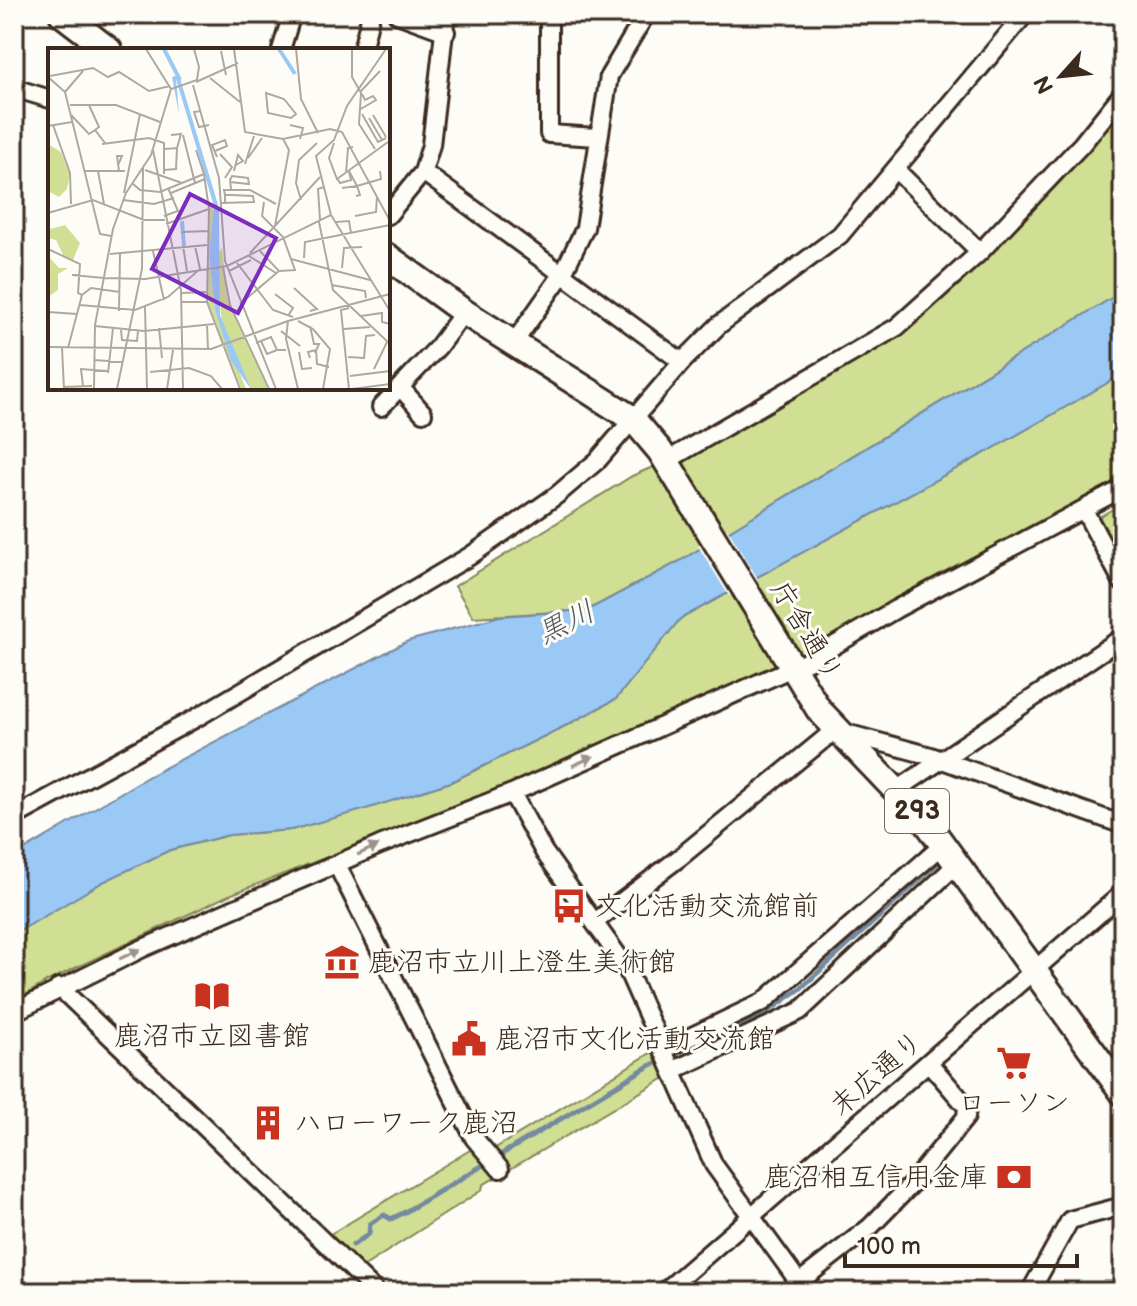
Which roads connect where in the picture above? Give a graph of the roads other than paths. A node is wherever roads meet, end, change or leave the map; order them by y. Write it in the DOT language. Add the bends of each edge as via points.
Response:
graph roads {
  1 [pos="62,14"];
  2 [pos="292,14"];
  3 [pos="371,14"];
  4 [pos="397,14"];
  5 [pos="446,14"];
  6 [pos="549,14"];
  7 [pos="646,14"];
  8 [pos="1016,17"];
  9 [pos="446,32"];
  10 [pos="106,48"];
  11 [pos="282,48"];
  12 [pos="362,48"];
  13 [pos="14,88"];
  14 [pos="1123,93"];
  15 [pos="48,98"];
  16 [pos="597,137"];
  17 [pos="896,170"];
  18 [pos="423,172"];
  19 [pos="390,213"];
  20 [pos="980,252"];
  21 [pos="390,258"];
  22 [pos="563,273"];
  23 [pos="464,312"];
  24 [pos="513,344"];
  25 [pos="682,362"];
  26 [pos="401,388"];
  27 [pos="382,399"];
  28 [pos="423,413"];
  29 [pos="633,419"];
  30 [pos="669,460"];
  31 [pos="1123,488"];
  32 [pos="1084,510"];
  33 [pos="1123,583"];
  34 [pos="1123,637"];
  35 [pos="791,665"];
  36 [pos="835,730"];
  37 [pos="941,760"];
  38 [pos="897,790"];
  39 [pos="512,793"];
  40 [pos="14,817"];
  41 [pos="1123,825"];
  42 [pos="950,854"];
  43 [pos="337,865"];
  44 [pos="1123,893"];
  45 [pos="596,921"];
  46 [pos="1033,971"];
  47 [pos="59,987"];
  48 [pos="14,1012"];
  49 [pos="663,1050"];
  50 [pos="929,1063"];
  51 [pos="672,1071"];
  52 [pos="1123,1093"];
  53 [pos="500,1169"];
  54 [pos="1123,1206"];
  55 [pos="750,1218"];
  56 [pos="802,1288"];
  57 [pos="376,1292"];
  58 [pos="664,1292"];
  59 [pos="1030,1292"];
  1 -- 10 [label="highway"];
  2 -- 11 [label="street"];
  3 -- 12 [label="street"];
  4 -- 9 [label="street"];
  5 -- 9 [label="street"];
  6 -- 16 [label="street" via="549,134"];
  7 -- 16 [label="street" via="609,76"];
  8 -- 17 [label="street"];
  9 -- 18 [label="street"];
  13 -- 15 [label="street"];
  14 -- 20 [label="street"];
  16 -- 22 [label="street" via="585,228"];
  17 -- 20 [label="street"];
  17 -- 25 [label="street" via="840,235 728,318"];
  18 -- 19 [label="street"];
  18 -- 22 [label="street"];
  20 -- 30 [label="street" via="897,327"];
  21 -- 23 [label="highway, 庁舎通り / 293"];
  22 -- 24 [label="street"];
  22 -- 25 [label="street"];
  23 -- 24 [label="highway, 庁舎通り / 293"];
  23 -- 26 [label="street"];
  24 -- 29 [label="highway, 庁舎通り / 293"];
  25 -- 29 [label="street"];
  26 -- 27 [label="street"];
  26 -- 28 [label="street"];
  29 -- 30 [label="highway, 庁舎通り / 293"];
  29 -- 40 [label="street" via="583,475 470,556 196,718"];
  30 -- 35 [label="highway, 庁舎通り / 293"];
  31 -- 32 [label="street"];
  32 -- 33 [label="street"];
  32 -- 35 [label="street"];
  34 -- 37 [label="street"];
  35 -- 36 [label="highway, 庁舎通り / 293"];
  39 -- 35 [label="street, one-way"];
  36 -- 37 [label="street"];
  36 -- 38 [label="highway, 庁舎通り / 293"];
  36 -- 45 [label="street"];
  37 -- 38 [label="street"];
  37 -- 41 [label="street"];
  38 -- 42 [label="highway, 庁舎通り / 293"];
  43 -- 39 [label="street, one-way"];
  39 -- 45 [label="street" via="544,852"];
  42 -- 46 [label="highway, 庁舎通り / 293"];
  42 -- 49 [label="street" via="763,1002"];
  42 -- 51 [label="street" via="800,1011"];
  47 -- 43 [label="street, one-way"];
  43 -- 53 [label="street" via="474,1138"];
  44 -- 46 [label="street, 末広通り"];
  45 -- 49 [label="street" via="626,967"];
  46 -- 50 [label="street, 末広通り"];
  46 -- 52 [label="highway, 庁舎通り / 293"];
  47 -- 48 [label="street"];
  47 -- 57 [label="street"];
  49 -- 51 [label="street"];
  50 -- 55 [label="street, 末広通り"];
  50 -- 56 [label="street" via="967,1107 966,1117 911,1185"];
  51 -- 55 [label="street" via="714,1165"];
  54 -- 59 [label="street" via="1070,1220"];
  55 -- 56 [label="street"];
  55 -- 58 [label="street, 末広通り"];
}
